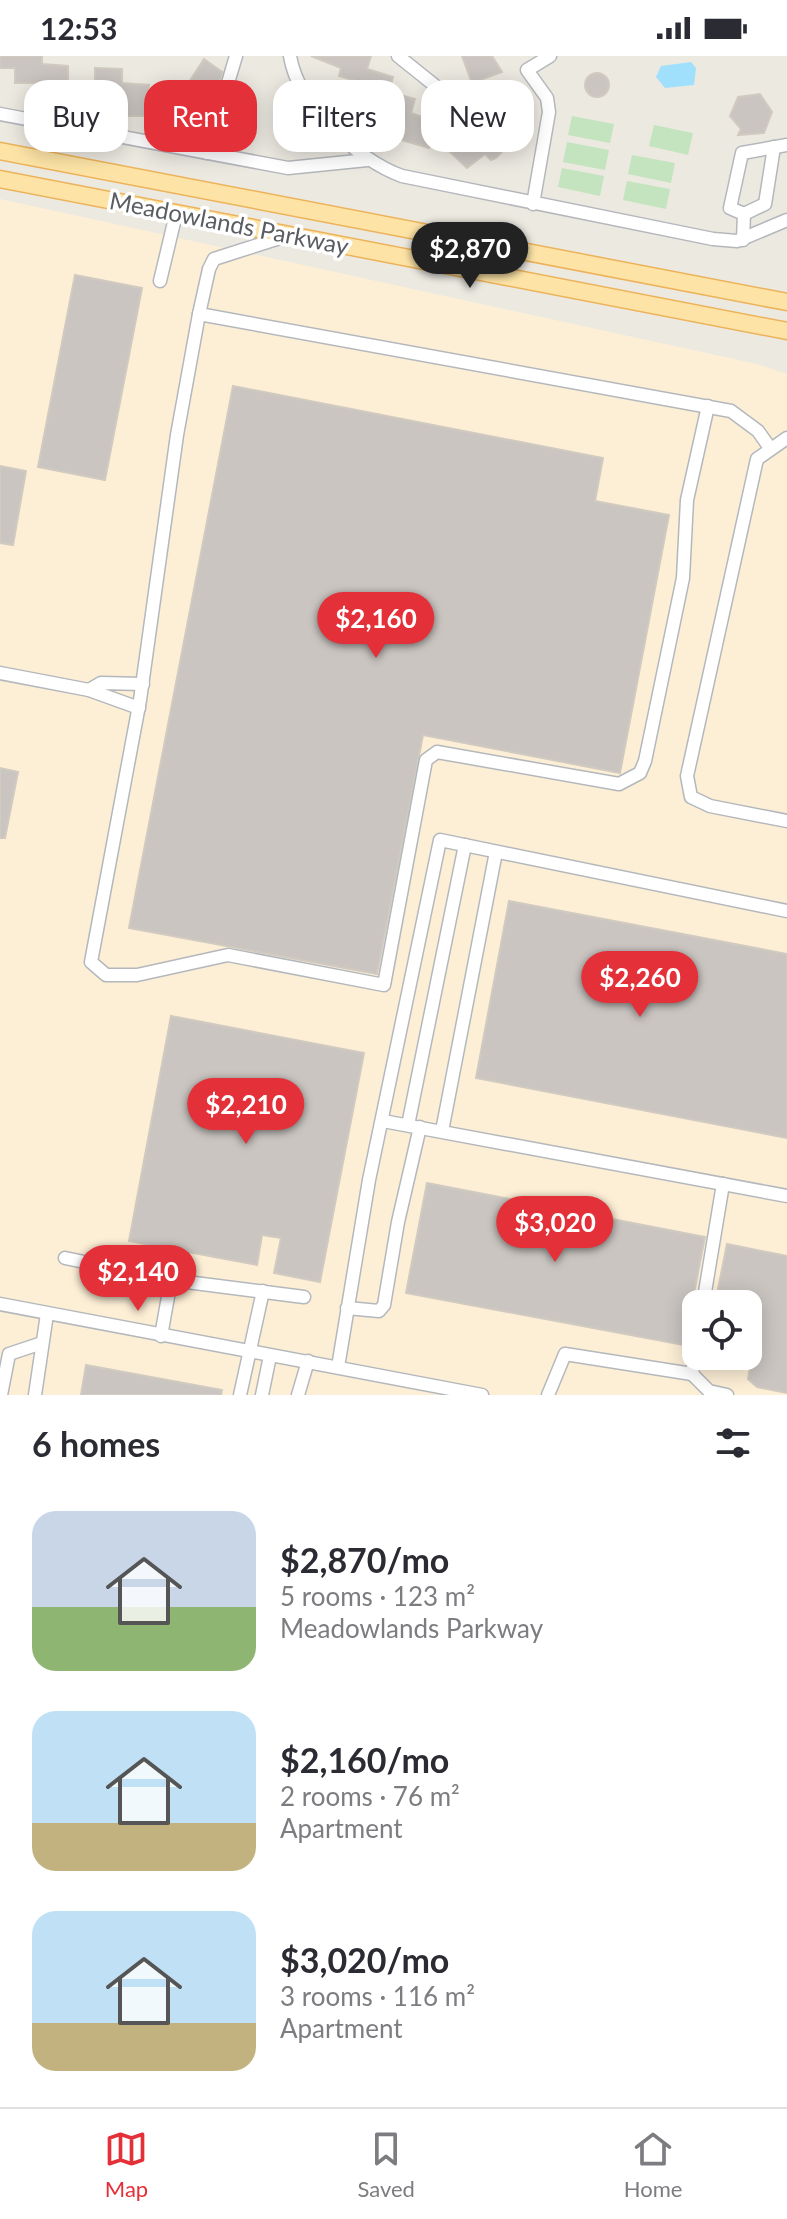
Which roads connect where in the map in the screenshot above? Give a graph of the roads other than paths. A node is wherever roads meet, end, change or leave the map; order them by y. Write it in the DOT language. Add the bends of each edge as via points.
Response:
graph roads {
  1 [pos="236,56"];
  2 [pos="290,56"];
  3 [pos="398,56"];
  4 [pos="550,56"];
  5 [pos="428,80"];
  6 [pos="0,114"];
  7 [pos="780,146"];
  8 [pos="0,151"];
  9 [pos="207,153"];
  10 [pos="367,160"];
  11 [pos="1,185"];
  12 [pos="533,204"];
  13 [pos="176,214"];
  14 [pos="744,214"];
  15 [pos="787,220"];
  16 [pos="287,235"];
  17 [pos="743,240"];
  18 [pos="160,281"];
  19 [pos="787,302"];
  20 [pos="199,314"];
  21 [pos="787,331"];
  22 [pos="708,406"];
  23 [pos="787,438"];
  24 [pos="770,448"];
  25 [pos="0,673"];
  26 [pos="143,684"];
  27 [pos="89,690"];
  28 [pos="139,708"];
  29 [pos="787,821"];
  30 [pos="465,845"];
  31 [pos="496,852"];
  32 [pos="787,911"];
  33 [pos="383,1121"];
  34 [pos="414,1126"];
  35 [pos="442,1131"];
  36 [pos="723,1184"];
  37 [pos="787,1196"];
  38 [pos="65,1258"];
  39 [pos="171,1280"];
  40 [pos="705,1290"];
  41 [pos="263,1291"];
  42 [pos="304,1297"];
  43 [pos="0,1304"];
  44 [pos="347,1308"];
  45 [pos="47,1314"];
  46 [pos="161,1336"];
  47 [pos="42,1343"];
  48 [pos="248,1353"];
  49 [pos="270,1356"];
  50 [pos="308,1361"];
  51 [pos="338,1367"];
  52 [pos="693,1370"];
  53 [pos="692,1374"];
  54 [pos="461,1393"];
  55 [pos="1,1395"];
  56 [pos="35,1395"];
  57 [pos="240,1395"];
  58 [pos="262,1395"];
  59 [pos="298,1395"];
  60 [pos="482,1395"];
  61 [pos="548,1395"];
  62 [pos="727,1395"];
  1 -- 9 [label="street"];
  2 -- 10 [label="street" via="304,95"];
  3 -- 5 [label="street"];
  4 -- 12 [label="street" via="527,70 547,98 549,112"];
  6 -- 9 [label="street"];
  7 -- 14 [label="street" via="765,204"];
  7 -- 14 [label="street" via="742,153 730,208"];
  8 -- 19 [label="main road, Meadowlands Parkway"];
  9 -- 10 [label="street" via="288,168"];
  10 -- 12 [label="street" via="422,182"];
  11 -- 13 [label="main road, Meadowlands Parkway"];
  12 -- 17 [label="street" via="713,239"];
  13 -- 16 [label="main road, Meadowlands Parkway"];
  13 -- 18 [label="street"];
  14 -- 17 [label="street"];
  15 -- 17 [label="street"];
  16 -- 20 [label="street" via="214,259"];
  16 -- 21 [label="main road, Meadowlands Parkway"];
  20 -- 22 [label="street"];
  20 -- 26 [label="street"];
  22 -- 24 [label="street" via="731,411 758,431"];
  22 -- 28 [label="street" via="687,500 683,578 640,773 619,784 437,752 426,760 384,985 228,955 137,975 106,975 91,962"];
  23 -- 24 [label="street"];
  24 -- 29 [label="street" via="757,459 687,776 691,797 710,806"];
  25 -- 27 [label="street"];
  26 -- 27 [label="street" via="101,683"];
  26 -- 28 [label="street"];
  27 -- 28 [label="street"];
  30 -- 31 [label="street"];
  30 -- 33 [label="street" via="440,840"];
  30 -- 34 [label="street"];
  31 -- 32 [label="street"];
  31 -- 35 [label="street"];
  33 -- 34 [label="street"];
  33 -- 44 [label="street"];
  34 -- 35 [label="street"];
  34 -- 44 [label="street" via="384,1305 379,1311"];
  35 -- 36 [label="street"];
  36 -- 37 [label="street"];
  36 -- 40 [label="street"];
  38 -- 39 [label="street"];
  39 -- 41 [label="street"];
  39 -- 46 [label="street"];
  41 -- 42 [label="street"];
  41 -- 48 [label="street"];
  43 -- 45 [label="street"];
  44 -- 51 [label="street"];
  45 -- 46 [label="street"];
  45 -- 47 [label="street"];
  46 -- 48 [label="street"];
  47 -- 55 [label="street" via="9,1354"];
  47 -- 56 [label="street"];
  48 -- 49 [label="street"];
  48 -- 57 [label="street"];
  49 -- 50 [label="street"];
  49 -- 58 [label="street"];
  50 -- 51 [label="street"];
  50 -- 59 [label="street"];
  51 -- 54 [label="street"];
  52 -- 53 [label="street"];
  53 -- 61 [label="street" via="565,1354"];
  53 -- 62 [label="street" via="709,1391"];
  54 -- 60 [label="street"];
}
